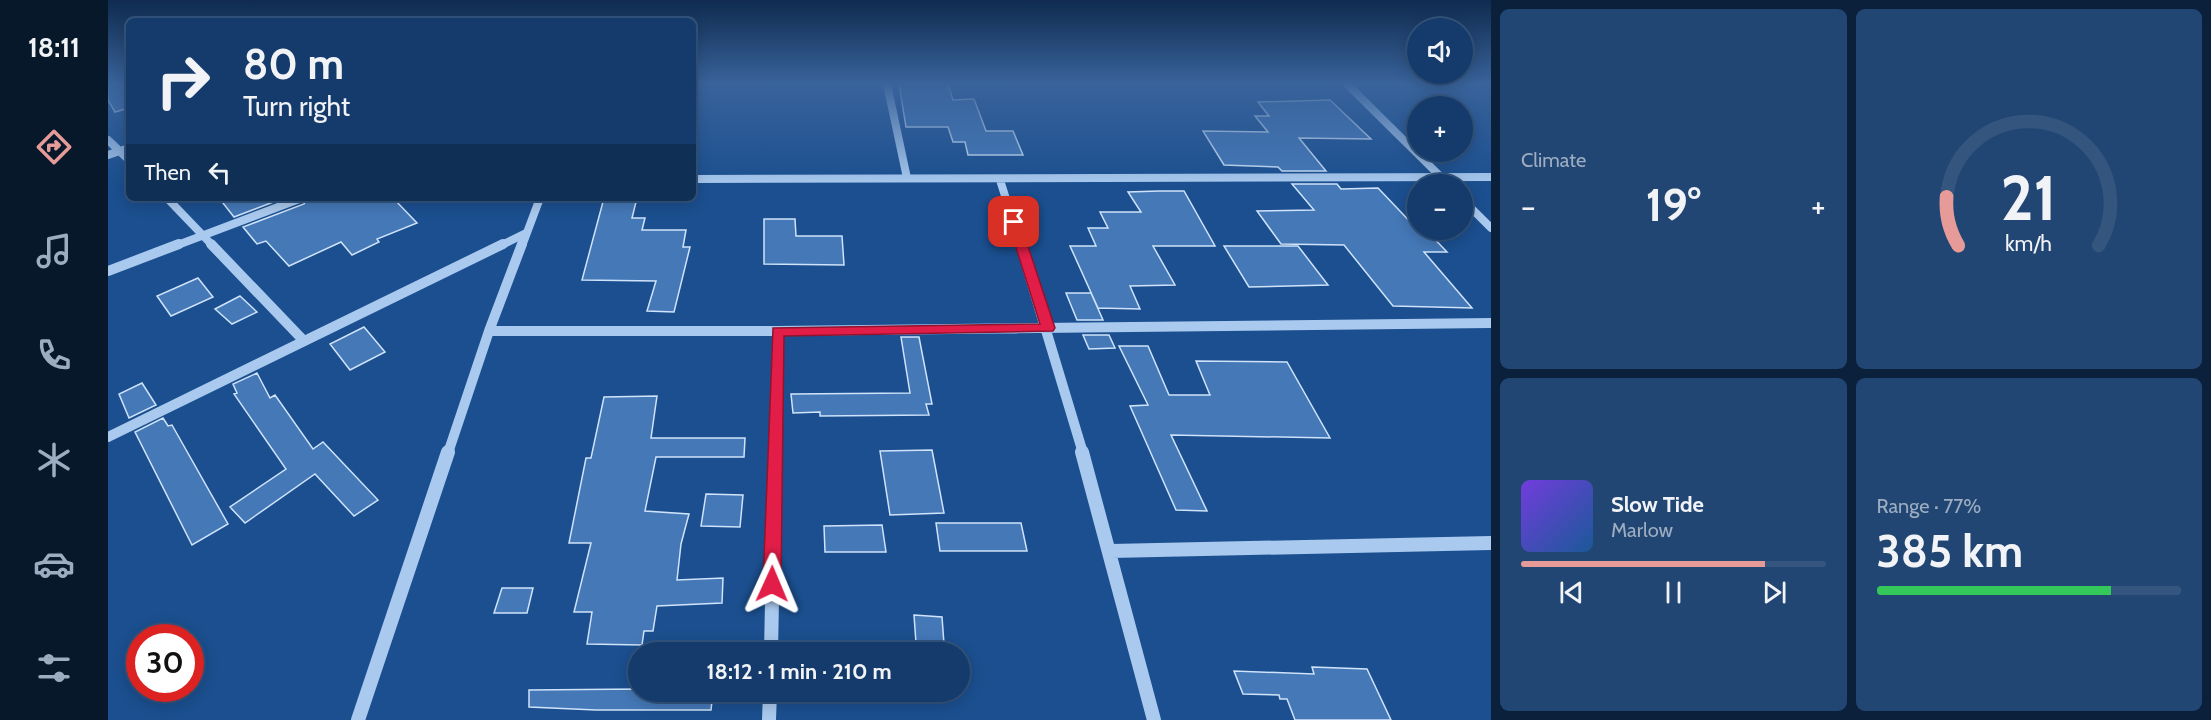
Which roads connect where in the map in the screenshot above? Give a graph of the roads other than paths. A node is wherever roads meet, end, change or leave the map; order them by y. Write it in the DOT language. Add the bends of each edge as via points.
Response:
graph roads {
  1 [pos="894,118"];
  2 [pos="1381,118"];
  3 [pos="108,140"];
  4 [pos="126,149"];
  5 [pos="120,151"];
  6 [pos="108,155"];
  7 [pos="126,157"];
  8 [pos="1438,174"];
  9 [pos="1491,177"];
  10 [pos="696,178"];
  11 [pos="907,178"];
  12 [pos="1473,179"];
  13 [pos="1000,180"];
  14 [pos="1407,181"];
  15 [pos="170,201"];
  16 [pos="294,201"];
  17 [pos="539,201"];
  18 [pos="1473,210"];
  19 [pos="1491,228"];
  20 [pos="526,233"];
  21 [pos="204,235"];
  22 [pos="108,271"];
  23 [pos="1491,323"];
  24 [pos="1048,328"];
  25 [pos="489,331"];
  26 [pos="778,331"];
  27 [pos="304,341"];
  28 [pos="108,436"];
  29 [pos="1491,543"];
  30 [pos="1111,551"];
  31 [pos="771,642"];
  32 [pos="770,702"];
  33 [pos="358,720"];
  34 [pos="769,720"];
  35 [pos="1154,720"];
  1 -- 11 [label="street"];
  2 -- 8 [label="street"];
  3 -- 5 [label="street"];
  4 -- 5 [label="street"];
  5 -- 6 [label="street"];
  5 -- 7 [label="street"];
  9 -- 12 [label="street"];
  10 -- 11 [label="street"];
  11 -- 13 [label="street"];
  13 -- 14 [label="street"];
  13 -- 24 [label="street"];
  15 -- 21 [label="street"];
  16 -- 21 [label="street"];
  17 -- 20 [label="street"];
  18 -- 19 [label="street"];
  20 -- 25 [label="street"];
  20 -- 27 [label="street"];
  21 -- 22 [label="street"];
  21 -- 27 [label="street"];
  23 -- 24 [label="street"];
  24 -- 26 [label="street"];
  24 -- 30 [label="street"];
  25 -- 26 [label="street"];
  25 -- 33 [label="street"];
  26 -- 31 [label="street"];
  27 -- 28 [label="street"];
  29 -- 30 [label="street"];
  30 -- 35 [label="street"];
  32 -- 34 [label="street"];
}
